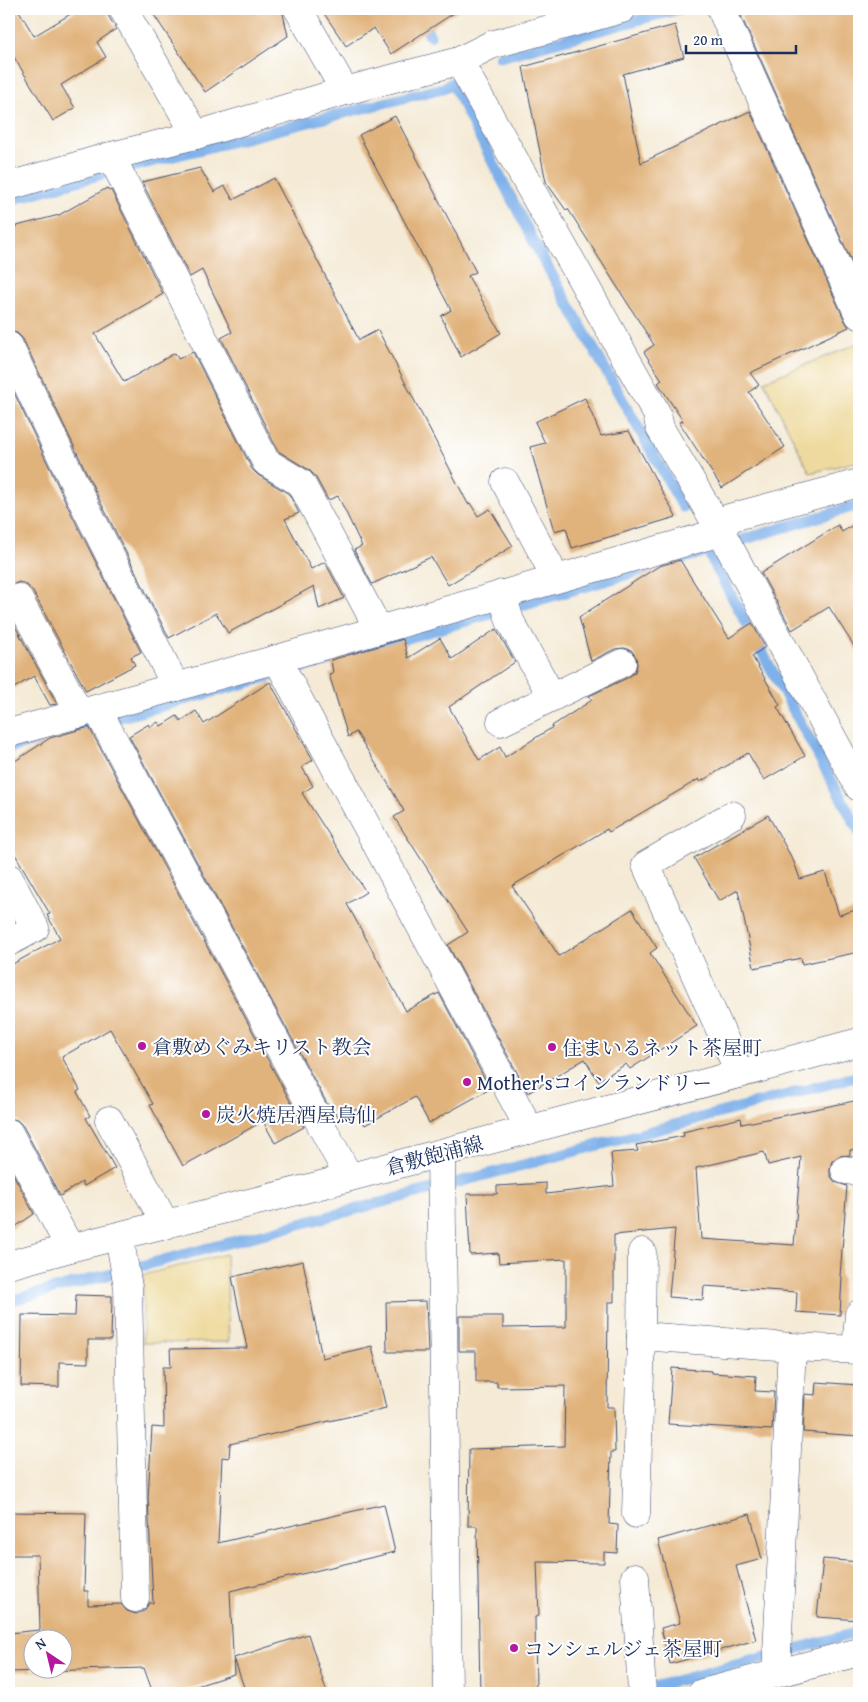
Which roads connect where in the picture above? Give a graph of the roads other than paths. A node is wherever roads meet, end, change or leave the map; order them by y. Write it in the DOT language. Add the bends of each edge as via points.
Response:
graph roads {
  1 [pos="123,9"];
  2 [pos="298,9"];
  3 [pos="622,9"];
  4 [pos="721,9"];
  5 [pos="555,17"];
  6 [pos="459,61"];
  7 [pos="346,91"];
  8 [pos="196,135"];
  9 [pos="116,166"];
  10 [pos="9,186"];
  11 [pos="859,316"];
  12 [pos="9,346"];
  13 [pos="505,482"];
  14 [pos="859,483"];
  15 [pos="721,532"];
  16 [pos="553,580"];
  17 [pos="18,598"];
  18 [pos="505,606"];
  19 [pos="379,630"];
  20 [pos="622,663"];
  21 [pos="282,669"];
  22 [pos="176,687"];
  23 [pos="552,696"];
  24 [pos="97,718"];
  25 [pos="501,722"];
  26 [pos="9,733"];
  27 [pos="859,787"];
  28 [pos="732,815"];
  29 [pos="9,878"];
  30 [pos="9,942"];
  31 [pos="859,1042"];
  32 [pos="740,1074"];
  33 [pos="109,1120"];
  34 [pos="530,1130"];
  35 [pos="9,1134"];
  36 [pos="441,1176"];
  37 [pos="349,1177"];
  38 [pos="166,1225"];
  39 [pos="119,1236"];
  40 [pos="70,1248"];
  41 [pos="642,1252"];
  42 [pos="9,1265"];
  43 [pos="859,1314"];
  44 [pos="641,1336"];
  45 [pos="792,1347"];
  46 [pos="858,1350"];
  47 [pos="636,1514"];
  48 [pos="635,1577"];
  49 [pos="135,1598"];
  50 [pos="859,1652"];
  51 [pos="777,1660"];
  52 [pos="641,1686"];
  53 [pos="448,1693"];
  54 [pos="702,1693"];
  1 -- 8 [label="street"];
  2 -- 7 [label="street"];
  3 -- 5 [label="street"];
  4 -- 11 [label="street"];
  5 -- 6 [label="street"];
  6 -- 7 [label="street"];
  6 -- 15 [label="street" via="657,414 660,428"];
  7 -- 8 [label="street"];
  8 -- 9 [label="street"];
  9 -- 10 [label="street"];
  9 -- 19 [label="street" via="266,462 302,483"];
  12 -- 22 [label="street"];
  13 -- 16 [label="street"];
  14 -- 15 [label="street" via="729,518"];
  15 -- 16 [label="street"];
  15 -- 27 [label="street"];
  16 -- 18 [label="street"];
  17 -- 24 [label="street"];
  18 -- 19 [label="street"];
  18 -- 23 [label="street"];
  19 -- 21 [label="street"];
  20 -- 23 [label="street"];
  21 -- 22 [label="street"];
  21 -- 34 [label="street"];
  22 -- 24 [label="street"];
  23 -- 25 [label="street"];
  24 -- 26 [label="street"];
  24 -- 37 [label="street"];
  28 -- 32 [label="street" via="646,865"];
  29 -- 30 [label="street" via="35,928"];
  31 -- 32 [label="street, 倉敷飽浦線"];
  32 -- 34 [label="street, 倉敷飽浦線"];
  33 -- 38 [label="street"];
  34 -- 36 [label="street, 倉敷飽浦線"];
  35 -- 40 [label="street"];
  36 -- 37 [label="street, 倉敷飽浦線"];
  36 -- 53 [label="street"];
  37 -- 38 [label="street, 倉敷飽浦線"];
  38 -- 39 [label="street, 倉敷飽浦線"];
  39 -- 40 [label="street, 倉敷飽浦線"];
  39 -- 49 [label="street" via="125,1271"];
  40 -- 42 [label="street, 倉敷飽浦線"];
  41 -- 44 [label="street"];
  43 -- 46 [label="street"];
  44 -- 45 [label="street"];
  44 -- 47 [label="street"];
  45 -- 46 [label="street"];
  45 -- 51 [label="street"];
  48 -- 52 [label="street"];
  50 -- 51 [label="street"];
  51 -- 54 [label="street"];
}
